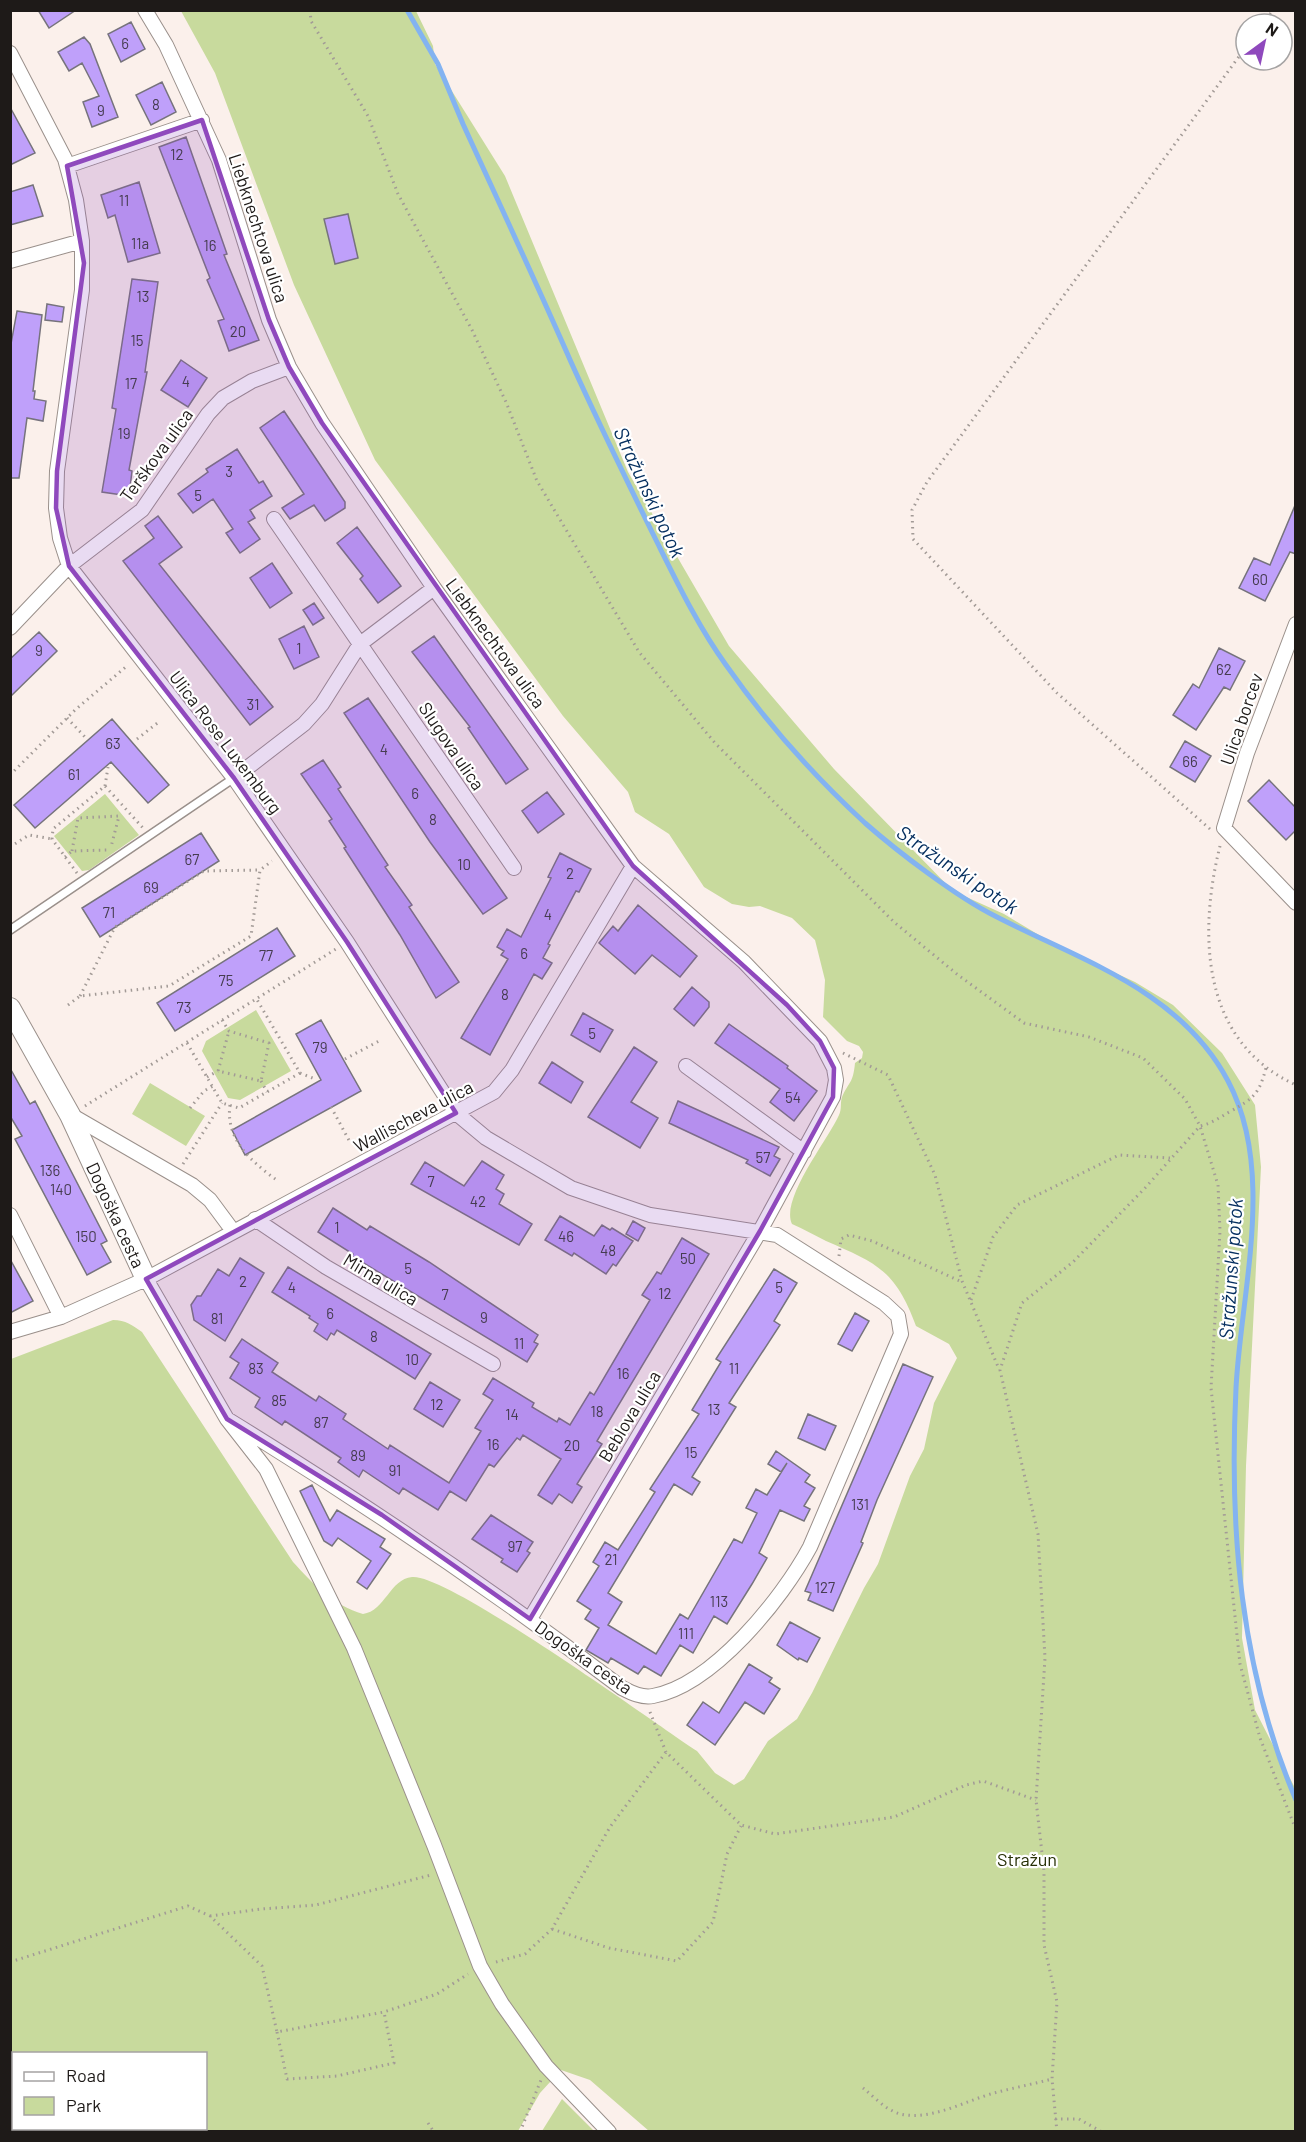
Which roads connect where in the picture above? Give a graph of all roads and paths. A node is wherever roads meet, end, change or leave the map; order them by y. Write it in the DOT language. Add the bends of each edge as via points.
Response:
graph roads {
  1 [pos="145,10"];
  2 [pos="310,10"];
  3 [pos="10,53"];
  4 [pos="1234,63"];
  5 [pos="202,120"];
  6 [pos="67,166"];
  7 [pos="82,241"];
  8 [pos="10,261"];
  9 [pos="289,367"];
  10 [pos="274,519"];
  11 [pos="69,566"];
  12 [pos="434,588"];
  13 [pos="1296,624"];
  14 [pos="10,628"];
  15 [pos="360,644"];
  16 [pos="139,656"];
  17 [pos="67,718"];
  18 [pos="160,721"];
  19 [pos="85,737"];
  20 [pos="137,740"];
  21 [pos="108,767"];
  22 [pos="10,774"];
  23 [pos="234,778"];
  24 [pos="105,786"];
  25 [pos="127,810"];
  26 [pos="73,812"];
  27 [pos="120,816"];
  28 [pos="78,818"];
  29 [pos="1224,828"];
  30 [pos="150,836"];
  31 [pos="52,839"];
  32 [pos="10,847"];
  33 [pos="72,851"];
  34 [pos="285,852"];
  35 [pos="65,857"];
  36 [pos="633,866"];
  37 [pos="514,868"];
  38 [pos="260,870"];
  39 [pos="82,879"];
  40 [pos="1296,903"];
  41 [pos="10,930"];
  42 [pos="347,942"];
  43 [pos="80,996"];
  44 [pos="256,999"];
  45 [pos="68,1005"];
  46 [pos="10,1008"];
  47 [pos="222,1020"];
  48 [pos="229,1031"];
  49 [pos="279,1038"];
  50 [pos="381,1040"];
  51 [pos="820,1041"];
  52 [pos="186,1042"];
  53 [pos="269,1043"];
  54 [pos="345,1059"];
  55 [pos="686,1066"];
  56 [pos="1266,1068"];
  57 [pos="218,1071"];
  58 [pos="300,1073"];
  59 [pos="207,1077"];
  60 [pos="315,1079"];
  61 [pos="261,1081"];
  62 [pos="1296,1085"];
  63 [pos="213,1086"];
  64 [pos="267,1092"];
  65 [pos="222,1103"];
  66 [pos="230,1105"];
  67 [pos="331,1107"];
  68 [pos="190,1108"];
  69 [pos="456,1113"];
  70 [pos="70,1115"];
  71 [pos="1200,1126"];
  72 [pos="350,1142"];
  73 [pos="804,1152"];
  74 [pos="1170,1158"];
  75 [pos="182,1166"];
  76 [pos="278,1181"];
  77 [pos="10,1215"];
  78 [pos="255,1219"];
  79 [pos="233,1231"];
  80 [pos="760,1231"];
  81 [pos="842,1278"];
  82 [pos="146,1279"];
  83 [pos="963,1283"];
  84 [pos="971,1300"];
  85 [pos="62,1317"];
  86 [pos="10,1332"];
  87 [pos="493,1364"];
  88 [pos="1000,1370"];
  89 [pos="227,1419"];
  90 [pos="530,1618"];
  91 [pos="644,1696"];
  92 [pos="666,1752"];
  93 [pos="1036,1800"];
  94 [pos="741,1826"];
  95 [pos="1296,1830"];
  96 [pos="444,1871"];
  97 [pos="210,1917"];
  98 [pos="552,1929"];
  99 [pos="10,1962"];
  100 [pos="480,1966"];
  101 [pos="384,2012"];
  102 [pos="277,2032"];
  103 [pos="546,2066"];
  104 [pos="1052,2079"];
  105 [pos="863,2088"];
  106 [pos="1055,2119"];
  107 [pos="428,2123"];
  108 [pos="434,2132"];
  109 [pos="520,2132"];
  110 [pos="609,2132"];
  111 [pos="1057,2132"];
  112 [pos="1102,2132"];
  1 -- 5 [label="street, Liebknechtova ulica"];
  2 -- 71 [label="path" via="311,21 368,116 398,194 472,330 537,481 639,652 715,743 894,922 1024,1023 1089,1037 1143,1058 1185,1099"];
  3 -- 6 [label="street, Ulica Rose Luxemburg"];
  4 -- 29 [label="path" via="927,482 912,510 913,539 1057,693 1212,830"];
  5 -- 6 [label="street"];
  5 -- 9 [label="street, Liebknechtova ulica"];
  6 -- 7 [label="street, Ulica Rose Luxemburg"];
  7 -- 8 [label="street"];
  7 -- 11 [label="street, Ulica Rose Luxemburg" via="82,290 57,471 60,538"];
  9 -- 11 [label="street, Terškova ulica" via="252,381 223,398 142,510"];
  9 -- 12 [label="street, Liebknechtova ulica" via="322,423"];
  10 -- 15 [label="street, Slugova ulica"];
  11 -- 14 [label="street, Terškova ulica"];
  11 -- 16 [label="street, Ulica Rose Luxemburg"];
  12 -- 15 [label="street"];
  12 -- 36 [label="street, Liebknechtova ulica"];
  13 -- 29 [label="street, Ulica borcev" via="1247,753"];
  15 -- 23 [label="street" via="322,704 304,724"];
  15 -- 37 [label="street, Slugova ulica"];
  16 -- 17 [label="path"];
  16 -- 23 [label="street, Ulica Rose Luxemburg"];
  17 -- 19 [label="path"];
  17 -- 22 [label="path"];
  18 -- 20 [label="path"];
  21 -- 24 [label="path"];
  23 -- 30 [label="lane"];
  23 -- 34 [label="street, Ulica Rose Luxemburg"];
  24 -- 25 [label="path"];
  24 -- 26 [label="path"];
  25 -- 27 [label="path"];
  25 -- 30 [label="path"];
  26 -- 28 [label="path"];
  26 -- 31 [label="path" via="53,829"];
  27 -- 28 [label="path"];
  27 -- 33 [label="path" via="110,850"];
  28 -- 33 [label="path"];
  29 -- 40 [label="street"];
  29 -- 56 [label="path" via="1211,907 1208,956 1212,979 1226,1018 1242,1043"];
  30 -- 39 [label="lane"];
  31 -- 32 [label="path" via="29,835"];
  31 -- 35 [label="path"];
  33 -- 35 [label="path"];
  34 -- 38 [label="path"];
  34 -- 42 [label="street, Ulica Rose Luxemburg"];
  35 -- 39 [label="path"];
  36 -- 51 [label="street, Liebknechtova ulica" via="744,962"];
  36 -- 69 [label="street, Wallischeva ulica" via="513,1070 494,1092"];
  38 -- 43 [label="path" via="204,871 115,927"];
  38 -- 43 [label="path" via="251,936 169,986"];
  39 -- 41 [label="lane"];
  42 -- 44 [label="path"];
  42 -- 69 [label="street, Ulica Rose Luxemburg"];
  43 -- 45 [label="path"];
  44 -- 47 [label="path"];
  44 -- 49 [label="path"];
  46 -- 70 [label="street, Dogoška cesta"];
  47 -- 48 [label="path"];
  47 -- 52 [label="path"];
  48 -- 53 [label="path"];
  48 -- 57 [label="path"];
  49 -- 53 [label="path"];
  49 -- 58 [label="path"];
  50 -- 54 [label="path"];
  51 -- 73 [label="street, Liebknechtova ulica" via="828,1052 836,1080 833,1097"];
  51 -- 83 [label="path" via="888,1075 935,1175"];
  52 -- 59 [label="path"];
  52 -- 70 [label="path"];
  53 -- 61 [label="path"];
  55 -- 73 [label="street"];
  56 -- 62 [label="path"];
  56 -- 71 [label="path" via="1260,1088 1250,1101"];
  57 -- 59 [label="path"];
  57 -- 61 [label="path"];
  58 -- 60 [label="path"];
  58 -- 64 [label="path"];
  59 -- 63 [label="path"];
  61 -- 64 [label="path"];
  63 -- 65 [label="path"];
  63 -- 68 [label="path"];
  64 -- 66 [label="path" via="239,1108"];
  65 -- 66 [label="path"];
  65 -- 75 [label="path"];
  66 -- 76 [label="path" via="228,1117 245,1155"];
  67 -- 72 [label="path"];
  69 -- 78 [label="street, Wallischeva ulica"];
  69 -- 80 [label="street, Ulica Rose Luxemburg" via="486,1138 571,1188 608,1203 650,1215"];
  70 -- 79 [label="street" via="192,1185 210,1200"];
  70 -- 82 [label="street, Dogoška cesta"];
  71 -- 74 [label="path"];
  71 -- 95 [label="path" via="1218,1185 1220,1230 1211,1388 1240,1664 1260,1738"];
  73 -- 80 [label="street, Liebknechtova ulica"];
  74 -- 84 [label="path" via="1119,1155 1017,1205 993,1238"];
  74 -- 88 [label="path" via="1073,1262 1022,1303"];
  77 -- 85 [label="street"];
  78 -- 79 [label="street, Wallischeva ulica"];
  78 -- 87 [label="street, Mirna ulica" via="326,1268"];
  79 -- 82 [label="street, Wallischeva ulica"];
  80 -- 81 [label="street, Dogoška cesta" via="777,1234"];
  80 -- 90 [label="street, Beblova ulica"];
  81 -- 83 [label="path" via="838,1248 841,1239 849,1235 872,1241"];
  81 -- 91 [label="street, Dogoška cesta" via="898,1316 901,1334 810,1547 791,1581 725,1655 683,1684"];
  82 -- 85 [label="street, Wallischeva ulica"];
  82 -- 89 [label="street, Dogoška cesta"];
  83 -- 84 [label="path"];
  84 -- 88 [label="path"];
  85 -- 86 [label="street, Wallischeva ulica"];
  88 -- 93 [label="path" via="1038,1534 1045,1658"];
  89 -- 90 [label="street, Dogoška cesta" via="382,1515"];
  89 -- 96 [label="street, Dogoška cesta" via="266,1469 354,1648"];
  90 -- 91 [label="street, Dogoška cesta" via="622,1688"];
  91 -- 92 [label="path"];
  92 -- 94 [label="path"];
  92 -- 98 [label="path" via="610,1827"];
  93 -- 94 [label="path" via="983,1781 894,1817 776,1834"];
  93 -- 104 [label="path" via="1044,1871 1044,1945 1057,2002"];
  94 -- 98 [label="path" via="727,1854 713,1922 677,1961 609,1948"];
  96 -- 97 [label="path" via="316,1905"];
  96 -- 100 [label="street, Dogoška cesta"];
  97 -- 99 [label="path" via="188,1906"];
  97 -- 102 [label="path" via="262,1966"];
  98 -- 100 [label="path" via="525,1954"];
  100 -- 101 [label="path" via="437,1994"];
  100 -- 103 [label="street, Dogoška cesta"];
  101 -- 102 [label="path"];
  101 -- 102 [label="path" via="394,2063 337,2076 287,2079"];
  103 -- 109 [label="path"];
  103 -- 110 [label="street, Dogoška cesta"];
  104 -- 105 [label="path" via="913,2115 892,2110"];
  104 -- 106 [label="path"];
  106 -- 111 [label="path"];
  106 -- 112 [label="path" via="1078,2119"];
  107 -- 108 [label="path"];
}
